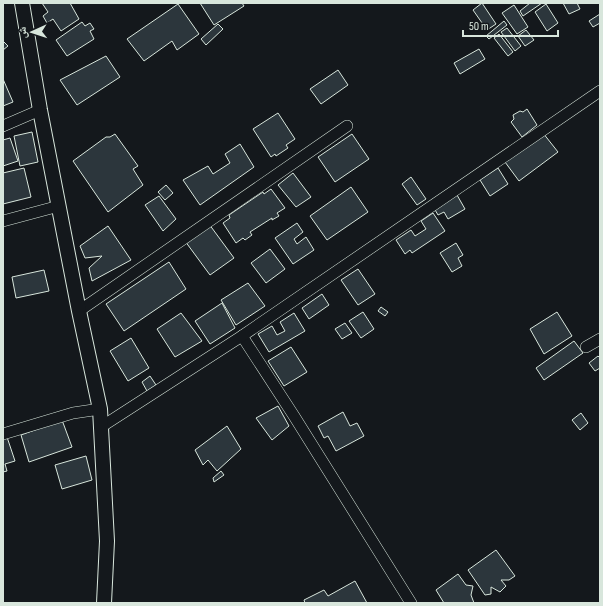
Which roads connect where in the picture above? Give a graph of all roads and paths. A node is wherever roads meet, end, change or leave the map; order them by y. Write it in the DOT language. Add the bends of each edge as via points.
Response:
graph roads {
  1 [pos="22,3"];
  2 [pos="600,91"];
  3 [pos="40,110"];
  4 [pos="3,126"];
  5 [pos="347,126"];
  6 [pos="59,206"];
  7 [pos="3,221"];
  8 [pos="79,311"];
  9 [pos="242,336"];
  10 [pos="600,339"];
  11 [pos="586,347"];
  12 [pos="100,409"];
  13 [pos="101,427"];
  14 [pos="3,434"];
  15 [pos="104,603"];
  16 [pos="411,603"];
  1 -- 3 [label="street"];
  2 -- 9 [label="street"];
  3 -- 4 [label="street"];
  3 -- 6 [label="street"];
  5 -- 8 [label="street"];
  6 -- 7 [label="street"];
  6 -- 8 [label="street"];
  8 -- 12 [label="street"];
  9 -- 13 [label="street"];
  9 -- 16 [label="street"];
  10 -- 11 [label="street"];
  12 -- 13 [label="street"];
  12 -- 14 [label="street" via="73,413"];
  13 -- 15 [label="street" via="107,541"];
}
